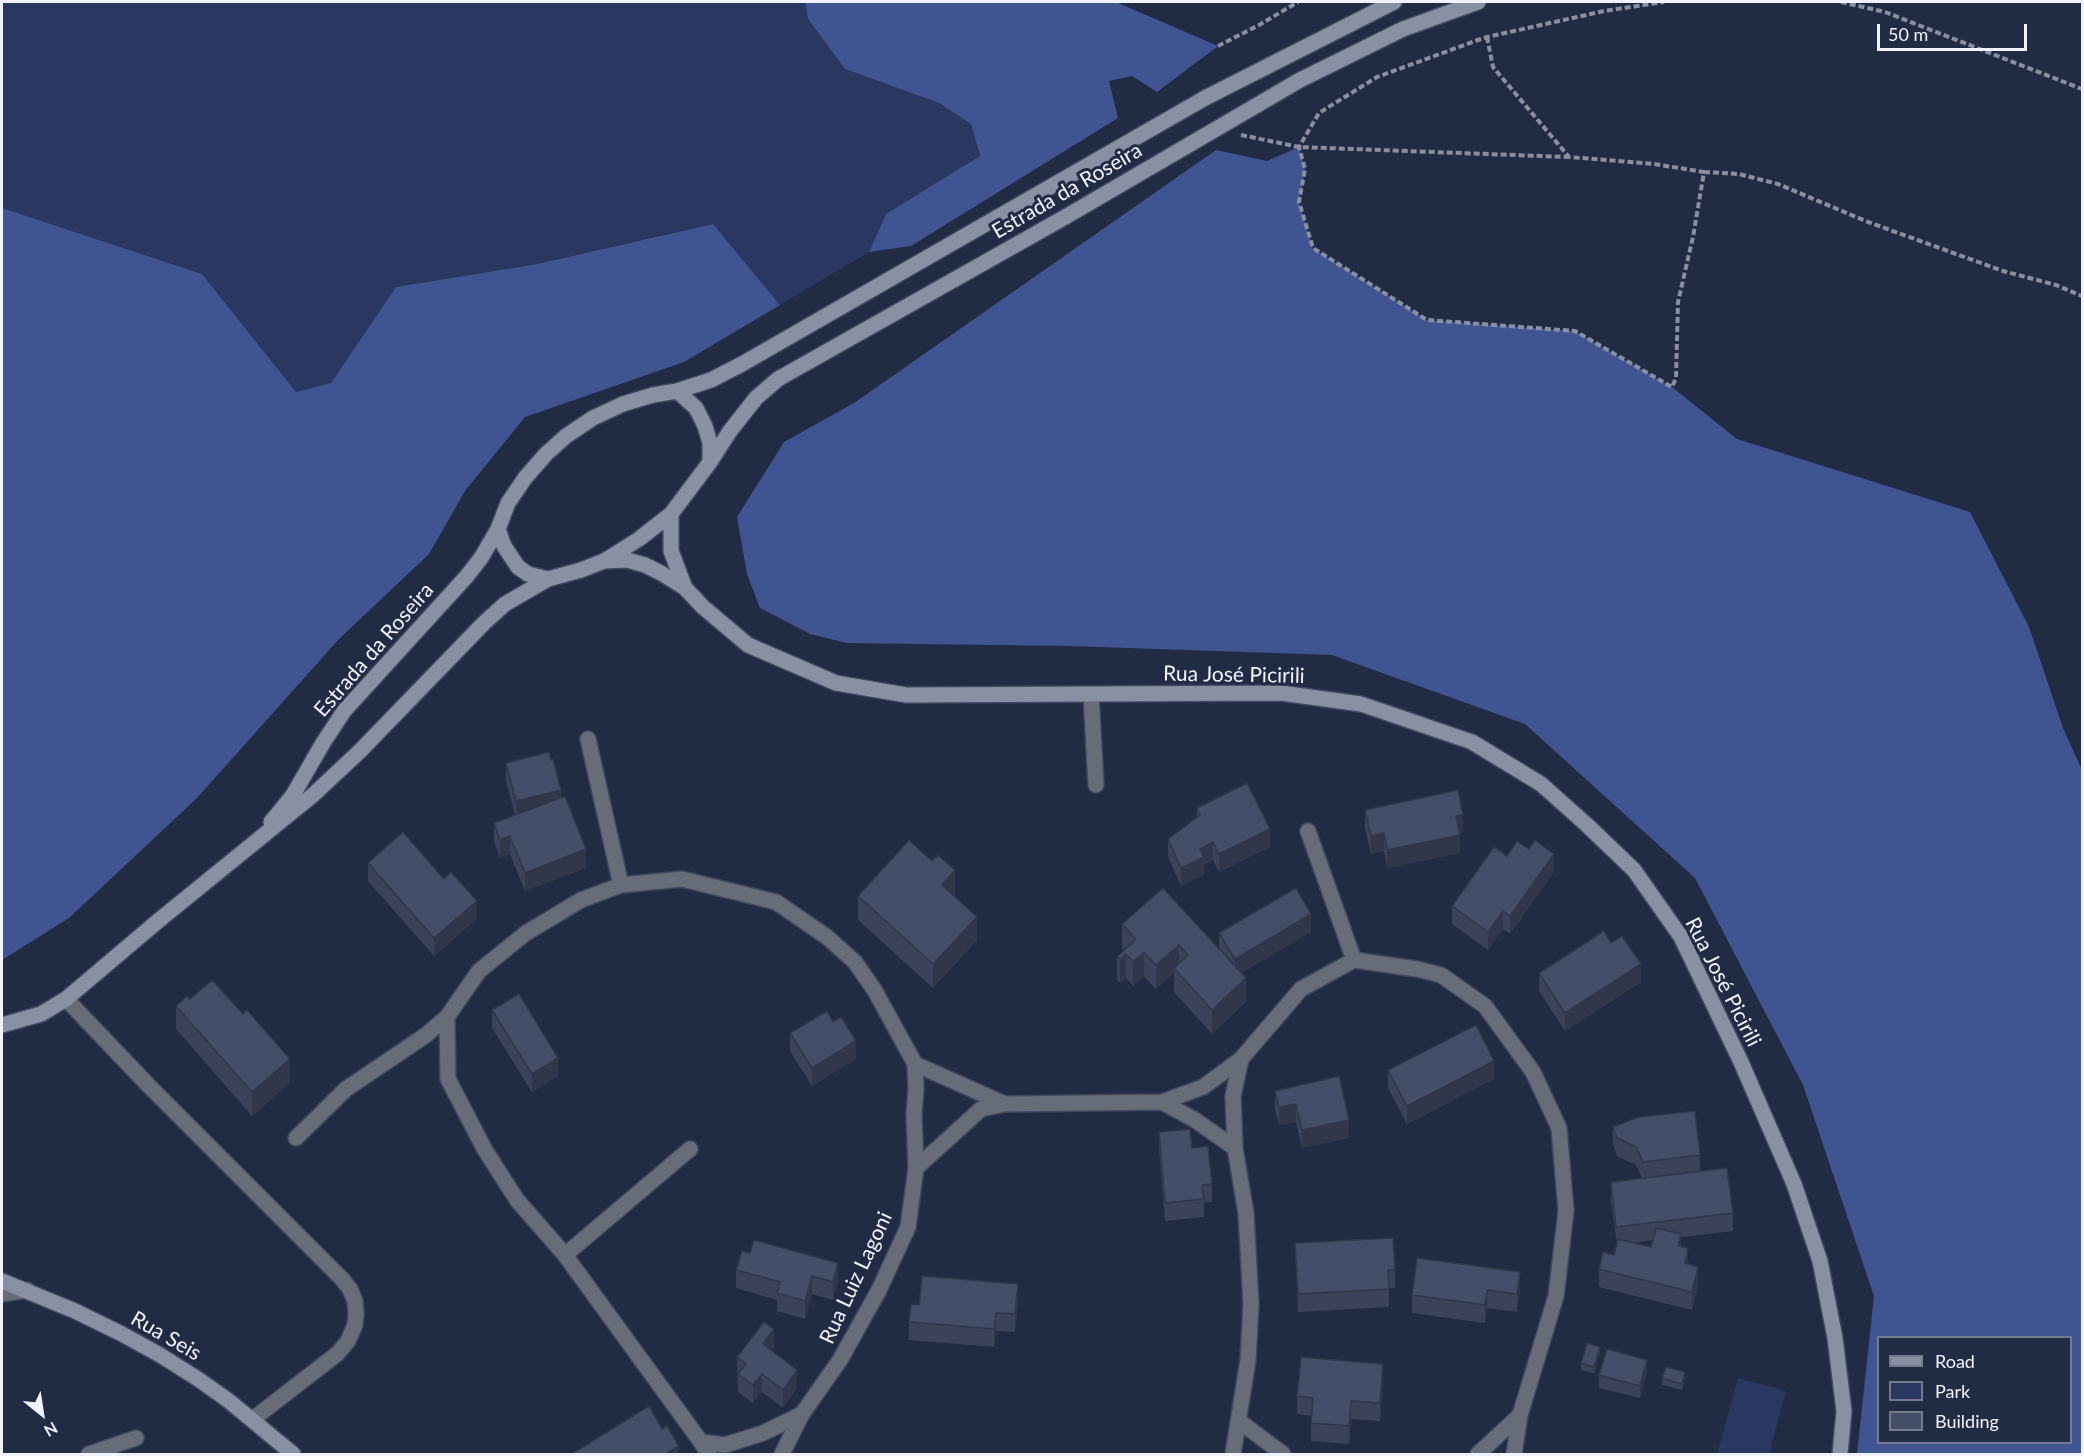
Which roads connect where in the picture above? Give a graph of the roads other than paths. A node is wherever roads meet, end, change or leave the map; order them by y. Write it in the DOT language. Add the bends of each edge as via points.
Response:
graph roads {
  1 [pos="1394,2"];
  2 [pos="1478,2"];
  3 [pos="677,391"];
  4 [pos="710,462"];
  5 [pos="671,514"];
  6 [pos="498,529"];
  7 [pos="604,561"];
  8 [pos="548,579"];
  9 [pos="685,588"];
  10 [pos="1092,694"];
  11 [pos="588,739"];
  12 [pos="1096,785"];
  13 [pos="1308,831"];
  14 [pos="239,856"];
  15 [pos="621,885"];
  16 [pos="1354,960"];
  17 [pos="66,999"];
  18 [pos="447,1017"];
  19 [pos="2,1025"];
  20 [pos="1241,1059"];
  21 [pos="915,1064"];
  22 [pos="1162,1102"];
  23 [pos="1005,1104"];
  24 [pos="296,1138"];
  25 [pos="1235,1148"];
  26 [pos="690,1149"];
  27 [pos="916,1168"];
  28 [pos="565,1255"];
  29 [pos="2,1281"];
  30 [pos="27,1290"];
  31 [pos="2,1294"];
  32 [pos="802,1414"];
  33 [pos="1520,1415"];
  34 [pos="253,1419"];
  35 [pos="1239,1421"];
  36 [pos="136,1438"];
  37 [pos="705,1448"];
  38 [pos="89,1455"];
  39 [pos="293,1455"];
  40 [pos="782,1455"];
  41 [pos="1233,1455"];
  42 [pos="1283,1455"];
  43 [pos="1478,1455"];
  44 [pos="1514,1455"];
  45 [pos="1840,1455"];
  1 -- 3 [label="street, Estrada da Roseira" via="1205,98 742,364"];
  2 -- 4 [label="street, Estrada da Roseira" via="1403,29 1300,80 778,379 756,398"];
  3 -- 4 [label="street" via="696,408 705,426"];
  3 -- 6 [label="street, Estrada da Roseira" via="623,404 566,436 525,478 508,503"];
  4 -- 5 [label="street, Estrada da Roseira"];
  5 -- 7 [label="street, Estrada da Roseira"];
  5 -- 9 [label="street" via="671,551"];
  6 -- 8 [label="street" via="518,567"];
  6 -- 14 [label="street, Estrada da Roseira" via="467,576 344,711 293,795"];
  7 -- 8 [label="street, Estrada da Roseira"];
  7 -- 9 [label="street" via="627,560 645,565"];
  8 -- 14 [label="street, Estrada da Roseira" via="505,604 360,752"];
  9 -- 10 [label="street, Rua José Picirili" via="748,645 836,683 906,695"];
  10 -- 12 [label="street"];
  10 -- 45 [label="street, Rua José Picirili" via="1281,693 1361,704 1482,748 1541,784 1634,870 1681,937 1794,1184 1820,1261 1835,1338 1844,1411"];
  11 -- 15 [label="street"];
  13 -- 16 [label="street"];
  14 -- 17 [label="street, Estrada da Roseira"];
  15 -- 18 [label="street, Rua Luiz Lagoni" via="581,900 526,933 479,971"];
  15 -- 21 [label="street, Rua Luiz Lagoni" via="682,879 776,902 855,962"];
  16 -- 20 [label="street" via="1301,989"];
  16 -- 33 [label="street" via="1441,975 1485,1006 1533,1072 1559,1128 1566,1211 1556,1296"];
  17 -- 19 [label="street, Estrada da Roseira" via="41,1014"];
  17 -- 34 [label="street" via="350,1289 356,1314 348,1341 337,1354"];
  18 -- 24 [label="street, Rua Luiz Lagoni" via="346,1089"];
  18 -- 28 [label="street, Rua Luiz Lagoni" via="448,1079 485,1150 517,1200"];
  20 -- 22 [label="street" via="1203,1087"];
  20 -- 25 [label="street" via="1233,1096"];
  21 -- 23 [label="street"];
  21 -- 27 [label="street, Rua Luiz Lagoni"];
  22 -- 23 [label="street"];
  22 -- 25 [label="street"];
  23 -- 27 [label="street" via="981,1109"];
  25 -- 35 [label="street" via="1246,1213 1251,1304"];
  26 -- 28 [label="street"];
  27 -- 32 [label="street, Rua Luiz Lagoni" via="908,1227 879,1290 840,1360"];
  28 -- 37 [label="street, Rua Luiz Lagoni"];
  29 -- 30 [label="street, Rua Seis"];
  30 -- 31 [label="street"];
  30 -- 34 [label="street, Rua Seis" via="160,1355"];
  32 -- 37 [label="street, Rua Luiz Lagoni" via="764,1433"];
  32 -- 40 [label="street, Rua Luiz Lagoni"];
  33 -- 43 [label="street"];
  33 -- 44 [label="street"];
  34 -- 39 [label="street, Rua Seis"];
  35 -- 41 [label="street"];
  35 -- 42 [label="street"];
  36 -- 38 [label="street"];
}
